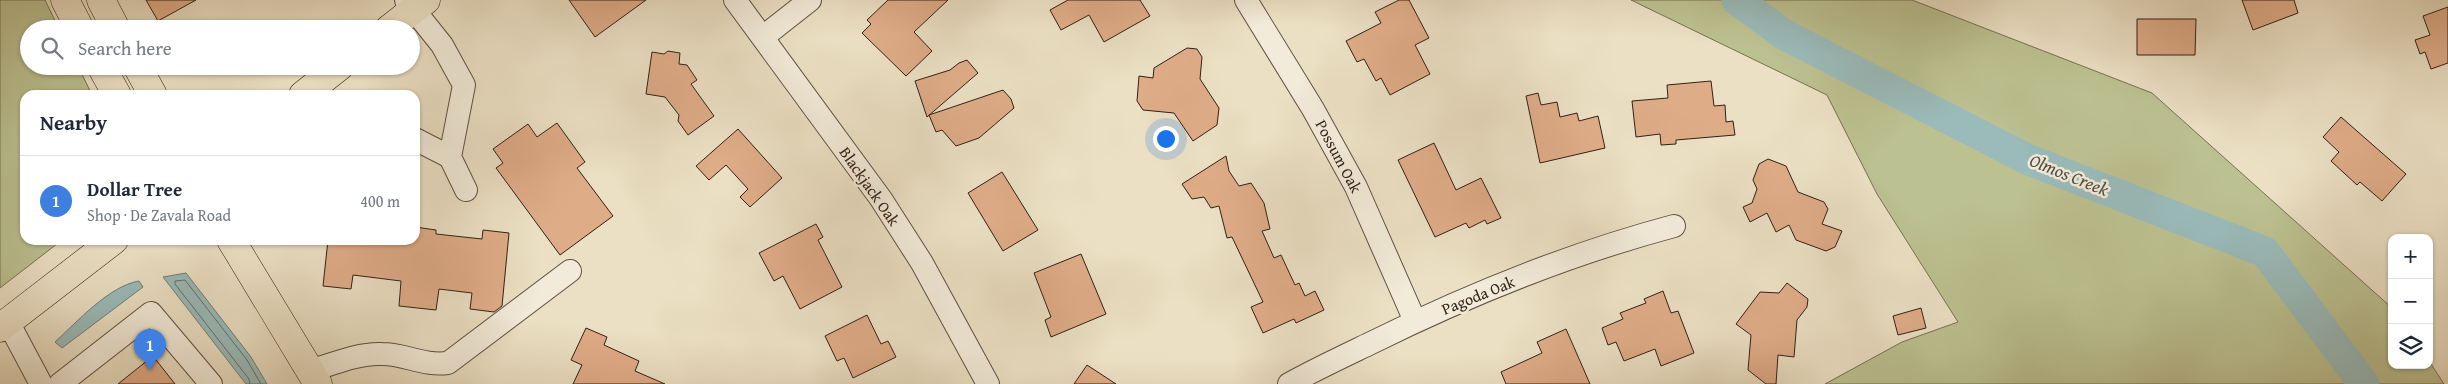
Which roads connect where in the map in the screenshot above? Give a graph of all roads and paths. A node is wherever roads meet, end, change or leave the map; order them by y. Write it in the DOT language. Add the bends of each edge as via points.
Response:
graph roads {
  1 [pos="66,0"];
  2 [pos="100,0"];
  3 [pos="735,0"];
  4 [pos="810,0"];
  5 [pos="1246,0"];
  6 [pos="415,3"];
  7 [pos="76,20"];
  8 [pos="111,20"];
  9 [pos="398,20"];
  10 [pos="762,37"];
  11 [pos="106,75"];
  12 [pos="142,75"];
  13 [pos="329,75"];
  14 [pos="114,90"];
  15 [pos="150,90"];
  16 [pos="309,90"];
  17 [pos="420,142"];
  18 [pos="450,157"];
  19 [pos="466,190"];
  20 [pos="1674,226"];
  21 [pos="108,245"];
  22 [pos="234,245"];
  23 [pos="570,272"];
  24 [pos="1415,321"];
  25 [pos="4,325"];
  26 [pos="314,377"];
  27 [pos="41,384"];
  28 [pos="60,384"];
  29 [pos="211,384"];
  30 [pos="988,384"];
  31 [pos="1290,384"];
  1 -- 7 [label="main road"];
  2 -- 8 [label="main road"];
  3 -- 10 [label="street, Blackjack Oak"];
  4 -- 10 [label="street"];
  5 -- 24 [label="street, Possum Oak" via="1284,59 1356,187"];
  6 -- 9 [label="main road"];
  6 -- 18 [label="street" via="464,85"];
  10 -- 30 [label="street, Blackjack Oak" via="881,199 922,264"];
  11 -- 14 [label="main road"];
  12 -- 15 [label="main road"];
  13 -- 16 [label="main road"];
  17 -- 18 [label="street"];
  18 -- 19 [label="street"];
  20 -- 24 [label="street, Pagoda Oak" via="1629,238 1534,272"];
  21 -- 25 [label="main road"];
  22 -- 26 [label="main road"];
  23 -- 26 [label="street" via="448,364 432,365 383,354 360,356"];
  24 -- 31 [label="street, Pagoda Oak"];
  25 -- 27 [label="street"];
  28 -- 29 [label="street" via="152,313"];
}
